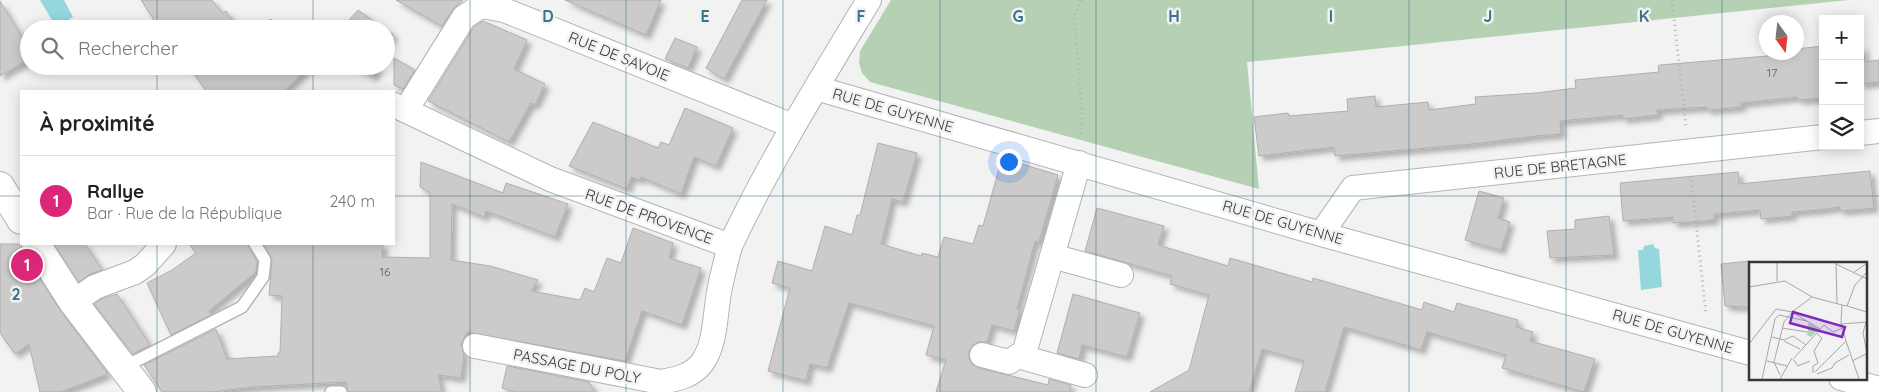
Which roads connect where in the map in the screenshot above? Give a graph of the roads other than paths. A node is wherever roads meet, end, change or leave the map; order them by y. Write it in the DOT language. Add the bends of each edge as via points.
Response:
graph roads {
  1 [pos="869,0"];
  2 [pos="816,88"];
  3 [pos="400,108"];
  4 [pos="793,126"];
  5 [pos="1879,130"];
  6 [pos="1864,132"];
  7 [pos="1819,137"];
  8 [pos="1079,163"];
  9 [pos="0,186"];
  10 [pos="20,218"];
  11 [pos="1321,234"];
  12 [pos="37,245"];
  13 [pos="163,245"];
  14 [pos="256,245"];
  15 [pos="730,246"];
  16 [pos="1052,256"];
  17 [pos="1121,275"];
  18 [pos="74,302"];
  19 [pos="475,346"];
  20 [pos="1749,353"];
  21 [pos="982,355"];
  22 [pos="1023,357"];
  23 [pos="123,368"];
  24 [pos="1085,375"];
  25 [pos="1848,380"];
  26 [pos="1879,389"];
  27 [pos="142,392"];
  28 [pos="331,392"];
  29 [pos="341,392"];
  1 -- 2 [label="street, RUE DE PROVENCE"];
  2 -- 4 [label="street, RUE DE PROVENCE"];
  2 -- 8 [label="street, RUE DE GUYENNE"];
  3 -- 4 [label="street, RUE DE SAVOIE" via="464,17 481,6 504,10"];
  3 -- 15 [label="street, RUE DE PROVENCE" via="550,179"];
  4 -- 15 [label="street, RUE DE PROVENCE"];
  5 -- 6 [label="street"];
  7 -- 11 [label="street, RUE DE BRETAGNE" via="1352,188"];
  8 -- 11 [label="street, RUE DE GUYENNE"];
  8 -- 16 [label="street"];
  9 -- 10 [label="main road"];
  11 -- 20 [label="street, RUE DE GUYENNE"];
  12 -- 18 [label="main road"];
  13 -- 18 [label="street" via="135,272 95,287"];
  14 -- 23 [label="lane" via="265,260 263,277 242,307"];
  15 -- 19 [label="street, PASSAGE DU POLY" via="710,347 702,363 690,374 661,382"];
  16 -- 17 [label="street"];
  16 -- 22 [label="street"];
  18 -- 23 [label="main road"];
  21 -- 22 [label="street" via="1009,362 1018,356"];
  22 -- 24 [label="street"];
  23 -- 27 [label="main road"];
  25 -- 26 [label="street"];
  28 -- 29 [label="lane"];
}
